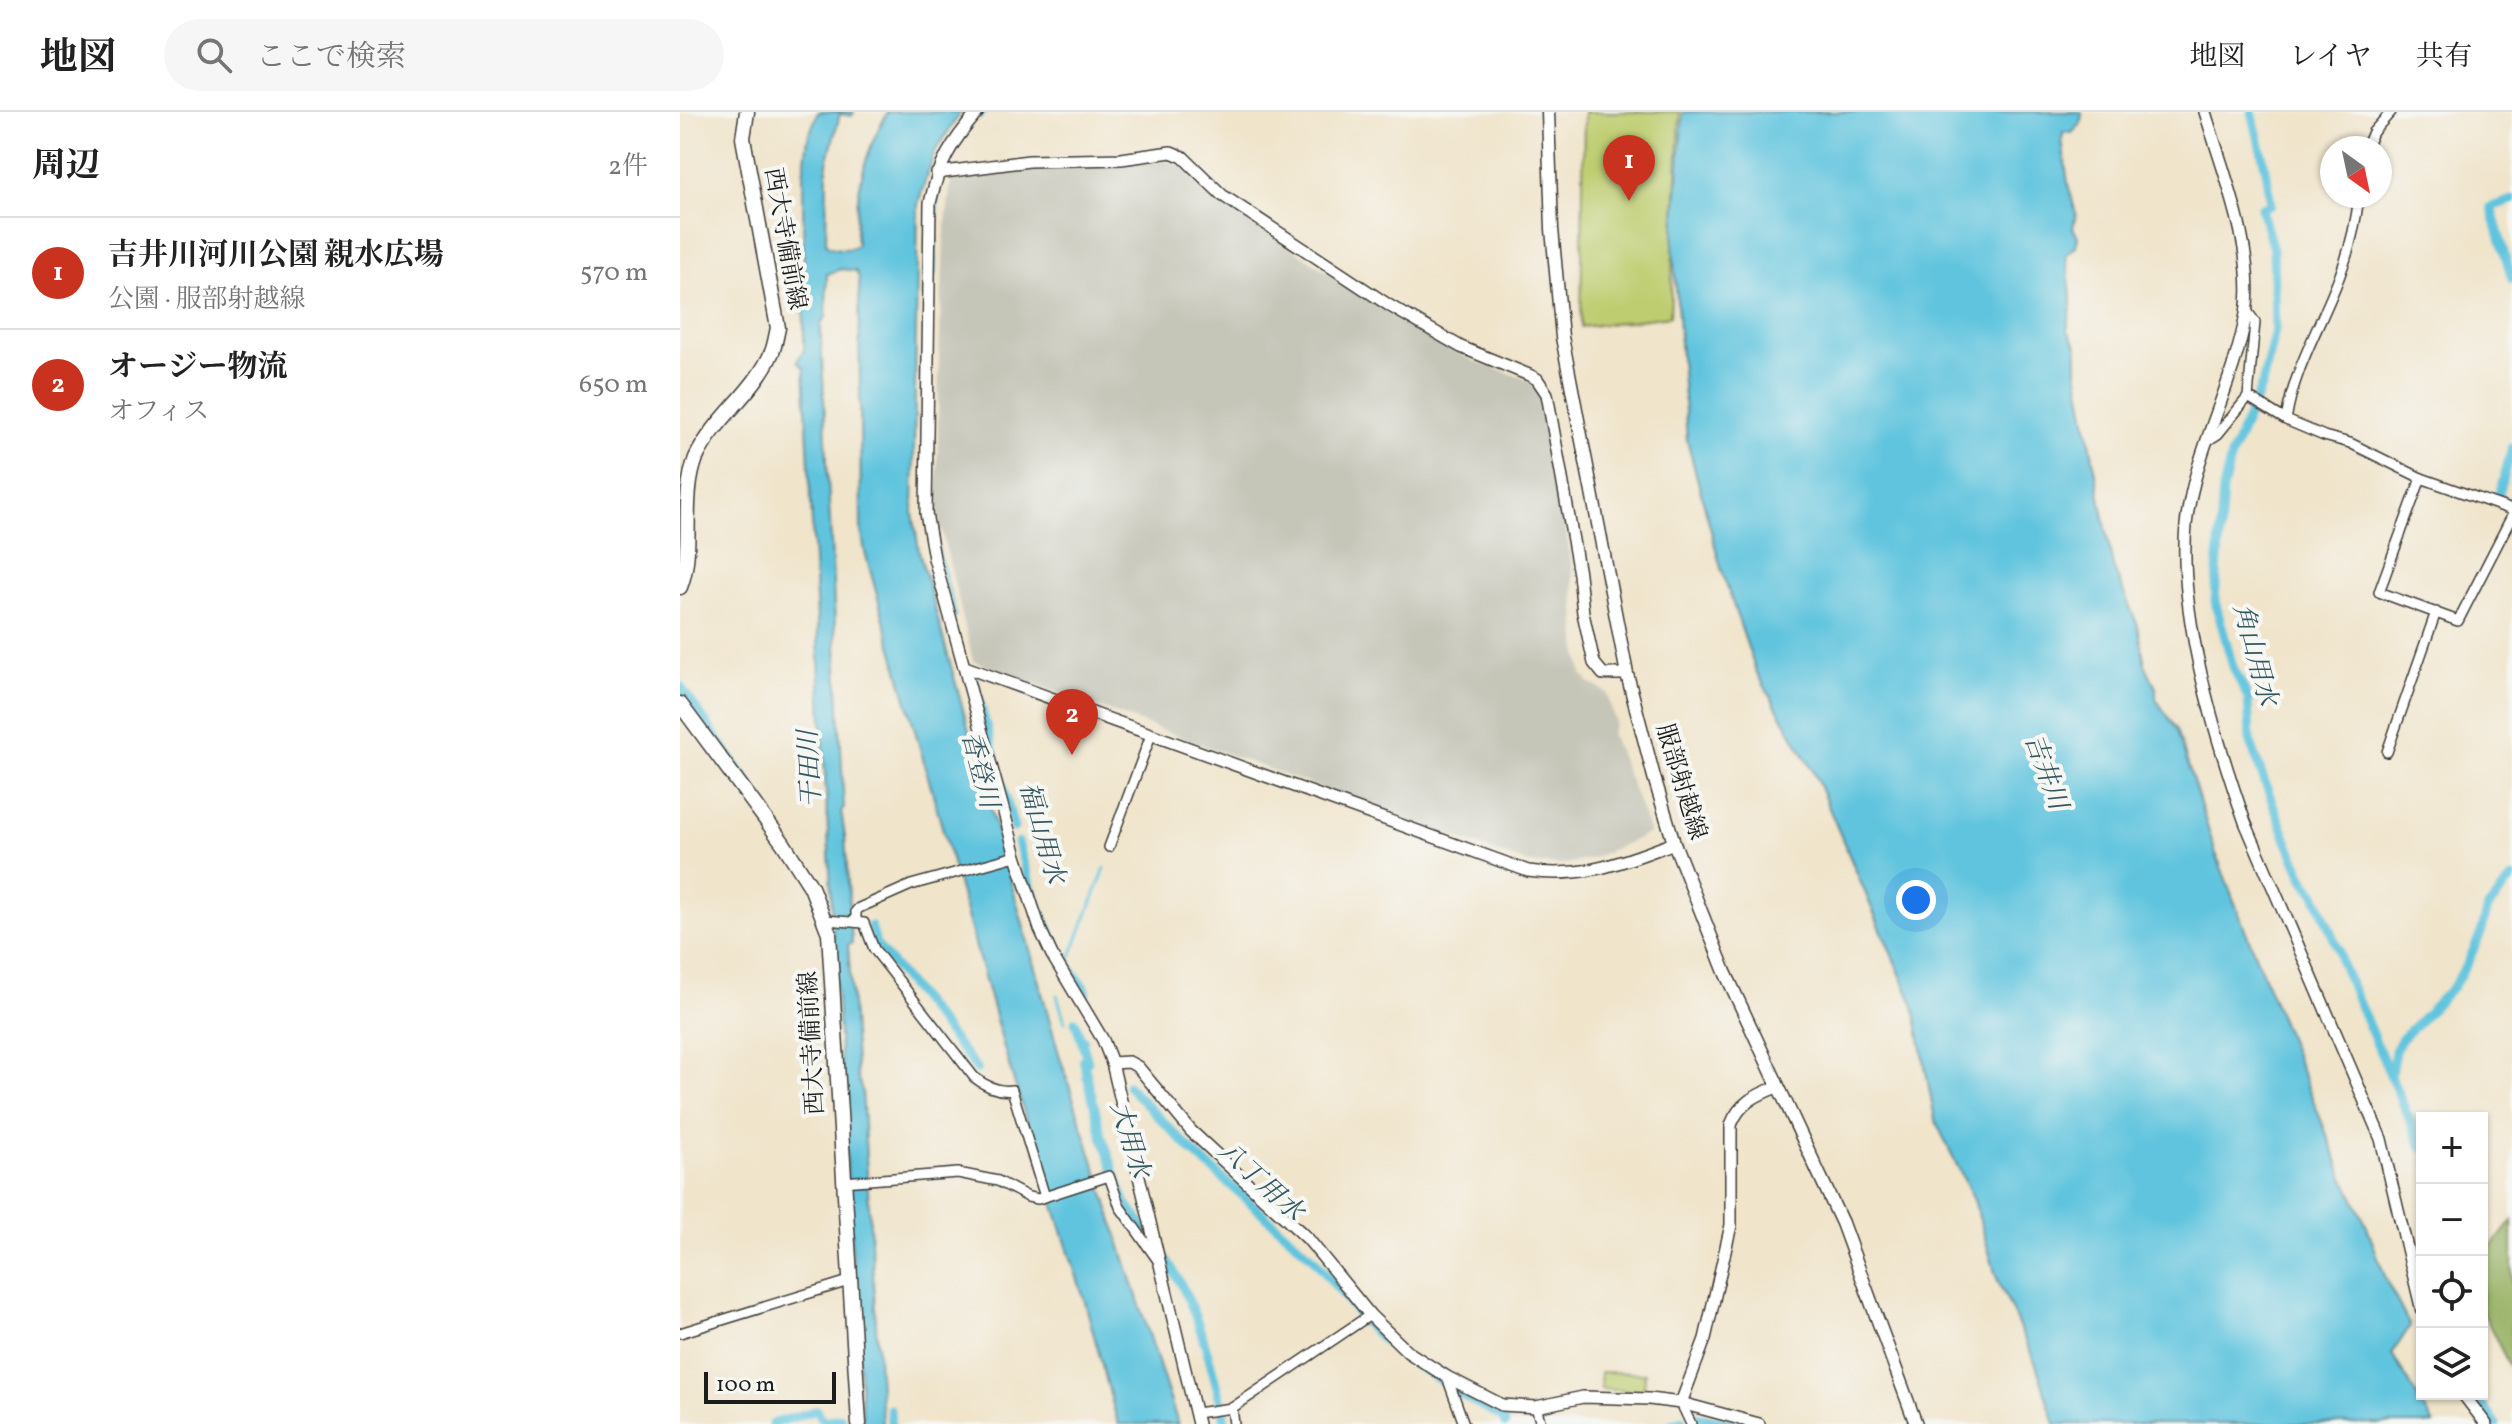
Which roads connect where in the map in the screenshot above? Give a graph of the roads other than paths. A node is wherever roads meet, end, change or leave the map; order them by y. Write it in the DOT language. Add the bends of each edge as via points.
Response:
graph roads {
  1 [pos="747,112"];
  2 [pos="978,112"];
  3 [pos="1548,112"];
  4 [pos="2205,112"];
  5 [pos="2391,112"];
  6 [pos="2371,136"];
  7 [pos="937,173"];
  8 [pos="2357,208"];
  9 [pos="2247,311"];
  10 [pos="2248,397"];
  11 [pos="2286,420"];
  12 [pos="2207,441"];
  13 [pos="2421,478"];
  14 [pos="2512,510"];
  15 [pos="2512,516"];
  16 [pos="680,587"];
  17 [pos="2436,612"];
  18 [pos="965,667"];
  19 [pos="1627,674"];
  20 [pos="680,704"];
  21 [pos="1151,735"];
  22 [pos="2387,752"];
  23 [pos="1674,843"];
  24 [pos="1109,847"];
  25 [pos="1013,857"];
  26 [pos="828,920"];
  27 [pos="854,922"];
  28 [pos="1112,1063"];
  29 [pos="1777,1087"];
  30 [pos="844,1182"];
  31 [pos="1047,1196"];
  32 [pos="1159,1262"];
  33 [pos="849,1281"];
  34 [pos="2416,1286"];
  35 [pos="1370,1315"];
  36 [pos="680,1333"];
  37 [pos="1447,1377"];
  38 [pos="2468,1400"];
  39 [pos="1681,1403"];
  40 [pos="1536,1407"];
  41 [pos="1226,1409"];
  42 [pos="1197,1418"];
  43 [pos="859,1424"];
  44 [pos="1234,1424"];
  45 [pos="1464,1424"];
  46 [pos="1541,1424"];
  47 [pos="1691,1424"];
  48 [pos="1759,1424"];
  49 [pos="1916,1424"];
  50 [pos="2486,1424"];
  1 -- 16 [label="main road, 西大寺備前線" via="743,138 778,328 773,351 759,374 712,430 695,460 686,499"];
  2 -- 7 [label="street" via="946,152"];
  3 -- 19 [label="main road, 服部射越線" via="1562,337"];
  4 -- 9 [label="street" via="2246,263"];
  5 -- 6 [label="street"];
  7 -- 18 [label="street" via="928,240 926,513"];
  7 -- 19 [label="street" via="1171,152 1222,195 1399,312 1461,347 1537,379 1547,394 1594,663 1603,674"];
  8 -- 11 [label="street" via="2340,276 2290,394"];
  9 -- 10 [label="street" via="2255,322"];
  9 -- 12 [label="street"];
  10 -- 11 [label="street"];
  10 -- 12 [label="street"];
  11 -- 13 [label="street" via="2350,443"];
  12 -- 34 [label="street" via="2186,524 2196,649 2245,822 2381,1139"];
  13 -- 14 [label="street"];
  13 -- 17 [label="street" via="2379,592"];
  15 -- 17 [label="street" via="2458,621"];
  17 -- 22 [label="street"];
  18 -- 21 [label="street"];
  18 -- 25 [label="street"];
  19 -- 23 [label="main road, 服部射越線"];
  20 -- 26 [label="main road, 西大寺備前線" via="783,843"];
  21 -- 23 [label="street" via="1528,871 1575,874 1603,869"];
  21 -- 24 [label="street"];
  23 -- 29 [label="main road, 服部射越線"];
  25 -- 27 [label="street" via="911,885 859,908"];
  25 -- 28 [label="street" via="1052,955"];
  26 -- 27 [label="street"];
  26 -- 30 [label="main road, 西大寺備前線"];
  27 -- 31 [label="street" via="864,923 874,949 974,1077 986,1086 1012,1090"];
  28 -- 32 [label="street"];
  28 -- 35 [label="street" via="1138,1067 1191,1131 1308,1239"];
  29 -- 39 [label="street" via="1746,1102 1731,1125 1731,1225 1705,1339"];
  29 -- 49 [label="main road, 服部射越線" via="1842,1223"];
  30 -- 31 [label="street" via="958,1173 998,1181 1028,1197"];
  30 -- 33 [label="main road, 西大寺備前線"];
  31 -- 32 [label="street" via="1109,1176 1120,1207"];
  32 -- 42 [label="street"];
  33 -- 36 [label="street"];
  33 -- 43 [label="main road, 西大寺備前線"];
  35 -- 37 [label="street" via="1408,1352"];
  35 -- 41 [label="street"];
  37 -- 40 [label="street" via="1502,1405"];
  37 -- 45 [label="street"];
  38 -- 50 [label="street"];
  39 -- 40 [label="street" via="1595,1397"];
  39 -- 47 [label="street"];
  39 -- 48 [label="street"];
  40 -- 46 [label="street"];
  41 -- 42 [label="street"];
  41 -- 44 [label="street"];
}
